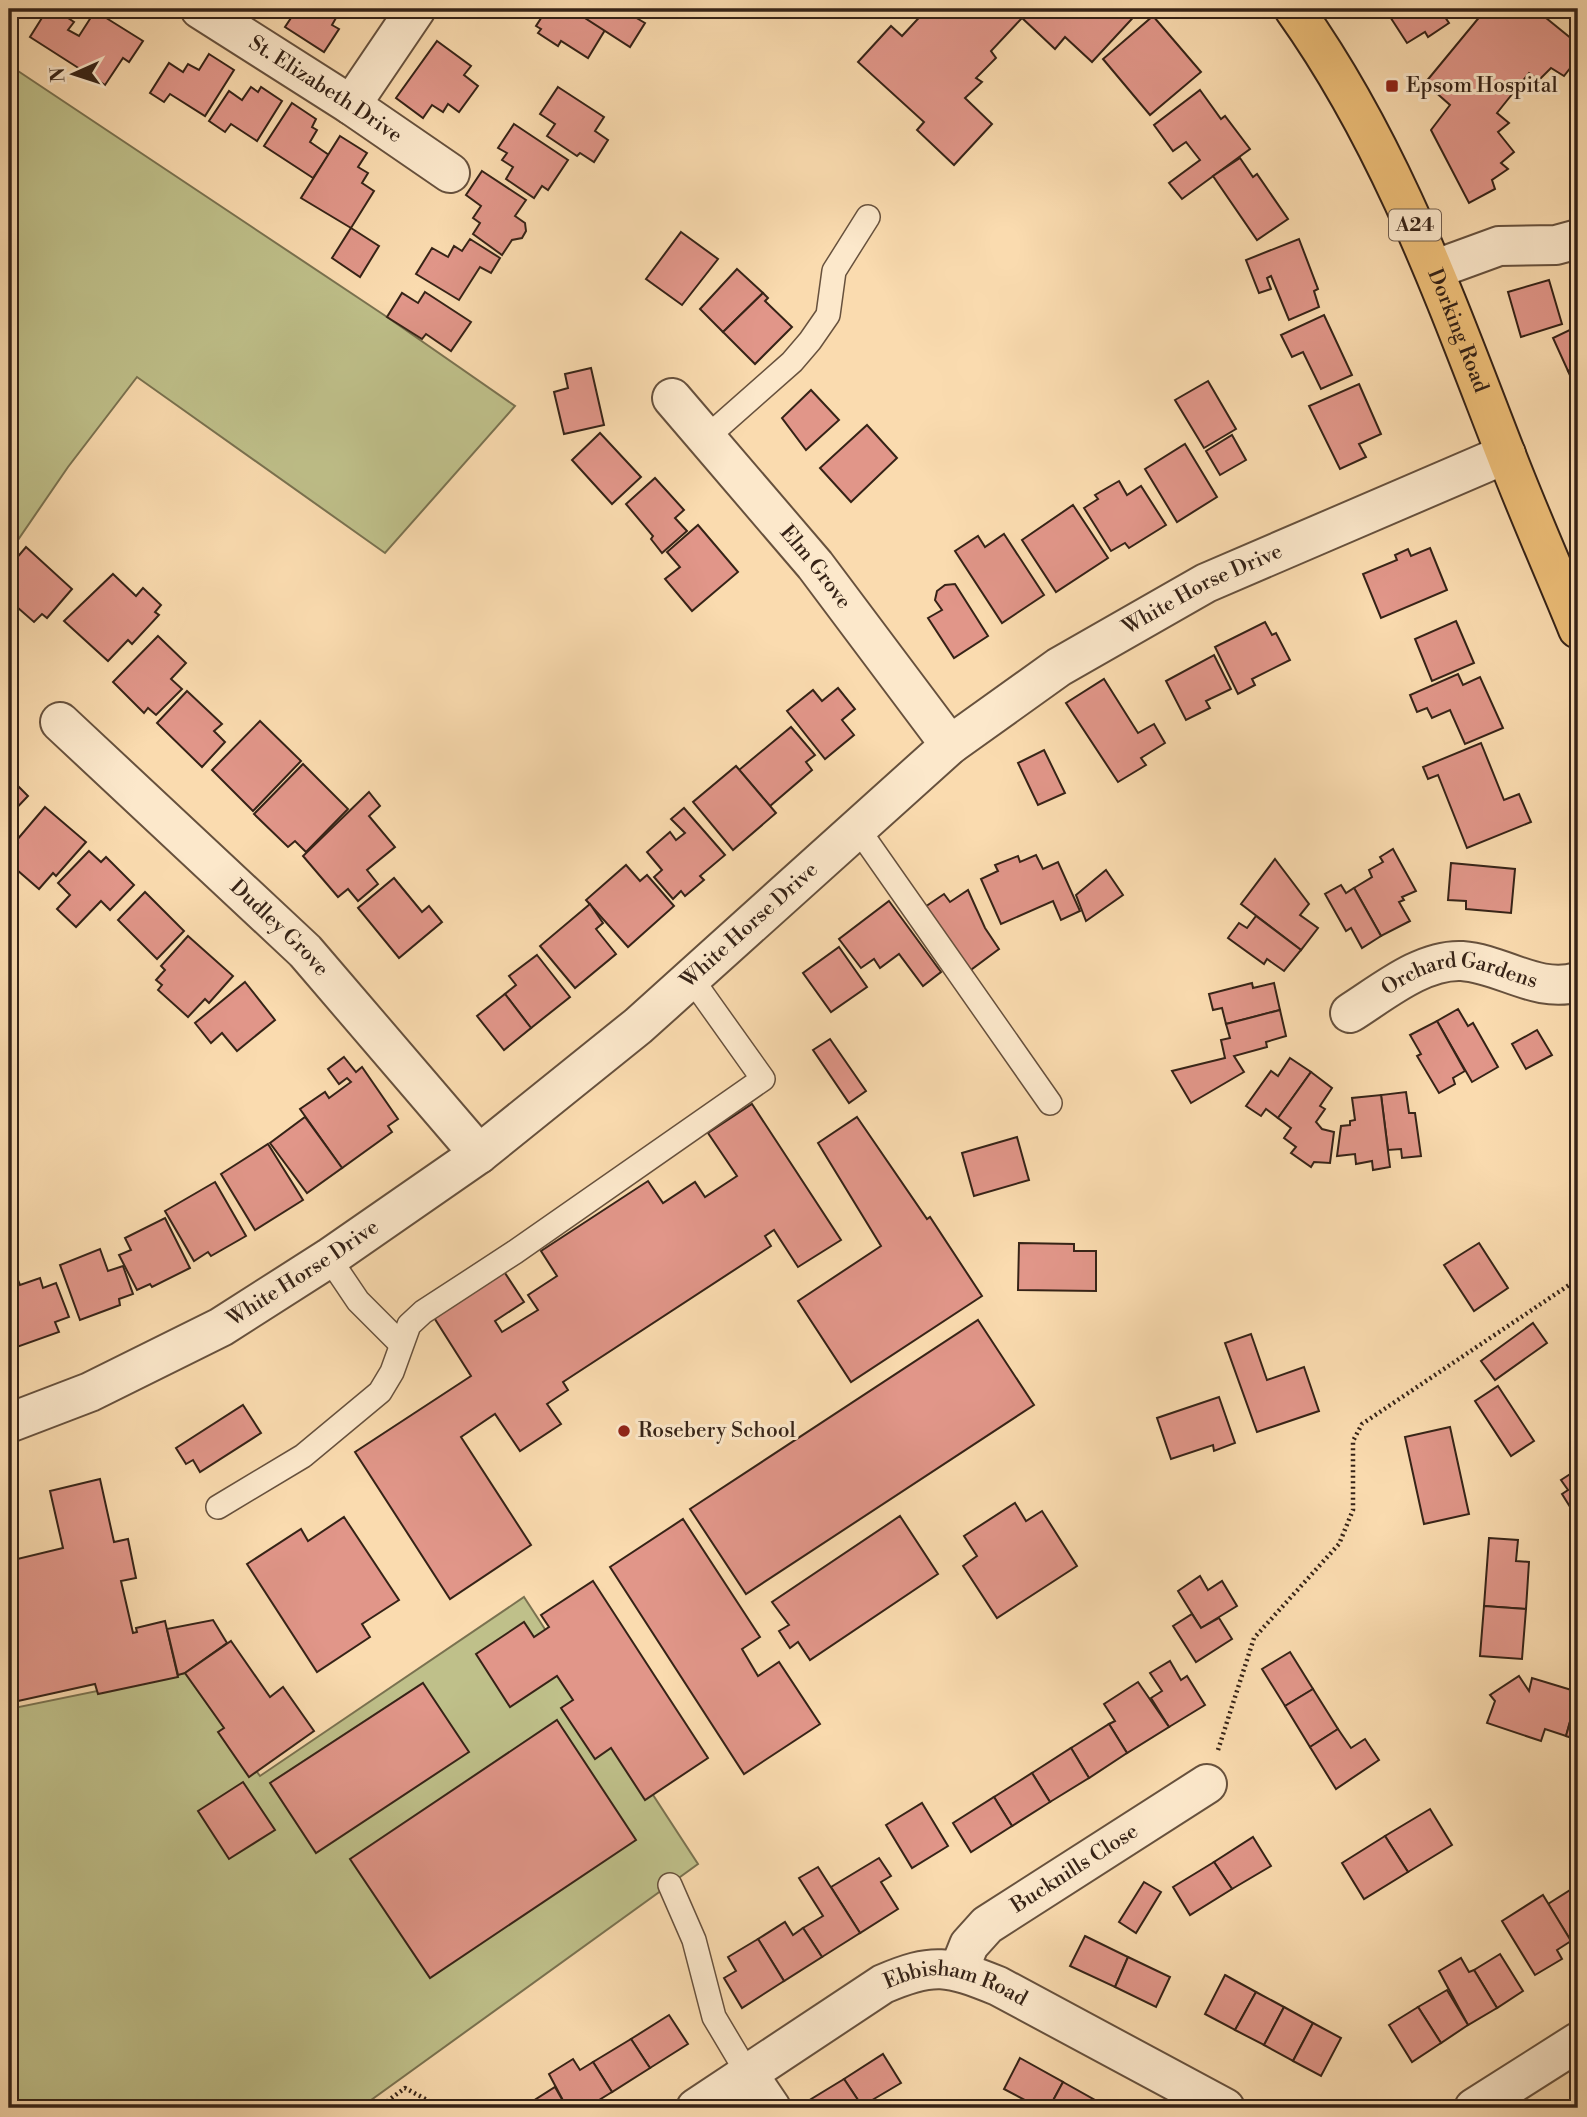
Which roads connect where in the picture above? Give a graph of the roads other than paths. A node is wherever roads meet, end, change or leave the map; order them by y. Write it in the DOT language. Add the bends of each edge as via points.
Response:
graph roads {
  1 [pos="200,9"];
  2 [pos="415,9"];
  3 [pos="1294,9"];
  4 [pos="351,105"];
  5 [pos="450,173"];
  6 [pos="868,217"];
  7 [pos="1578,239"];
  8 [pos="1436,269"];
  9 [pos="672,398"];
  10 [pos="706,438"];
  11 [pos="1506,454"];
  12 [pos="1578,629"];
  13 [pos="60,722"];
  14 [pos="950,745"];
  15 [pos="858,830"];
  16 [pos="691,978"];
  17 [pos="1578,982"];
  18 [pos="1350,1013"];
  19 [pos="1050,1103"];
  20 [pos="479,1154"];
  21 [pos="329,1258"];
  22 [pos="400,1343"];
  23 [pos="9,1423"];
  24 [pos="218,1507"];
  25 [pos="1207,1784"];
  26 [pos="670,1885"];
  27 [pos="959,1970"];
  28 [pos="1578,2042"];
  29 [pos="748,2074"];
  30 [pos="696,2108"];
  31 [pos="771,2108"];
  32 [pos="1225,2108"];
  33 [pos="1474,2108"];
  1 -- 4 [label="street, St. Elizabeth Drive"];
  2 -- 4 [label="street"];
  3 -- 8 [label="highway, Dorking Road / A24" via="1385,157"];
  4 -- 5 [label="street, St. Elizabeth Drive"];
  6 -- 10 [label="lane" via="834,271 828,315 810,341"];
  7 -- 8 [label="street" via="1556,245 1499,246"];
  8 -- 11 [label="highway, Dorking Road / A24"];
  9 -- 10 [label="street, Elm Grove"];
  10 -- 14 [label="street, Elm Grove" via="815,565"];
  11 -- 12 [label="highway, Dorking Road / A24"];
  11 -- 14 [label="street, White Horse Drive" via="1206,583 1059,667"];
  13 -- 20 [label="street, Dudley Grove" via="305,951"];
  14 -- 15 [label="street, White Horse Drive"];
  15 -- 16 [label="street, White Horse Drive"];
  15 -- 19 [label="lane"];
  16 -- 20 [label="street, White Horse Drive"];
  16 -- 22 [label="lane" via="763,1079 423,1312"];
  17 -- 18 [label="street, Orchard Gardens" via="1552,986 1461,961 1406,977"];
  20 -- 21 [label="street, White Horse Drive"];
  21 -- 22 [label="lane" via="358,1301"];
  21 -- 23 [label="street, White Horse Drive" via="162,1359"];
  22 -- 24 [label="lane" via="392,1372 380,1392 303,1456"];
  25 -- 27 [label="street, Bucknills Close" via="987,1925 969,1945"];
  26 -- 29 [label="lane" via="694,1940 714,2017"];
  27 -- 29 [label="street, Ebbisham Road" via="917,1969 883,1984"];
  27 -- 32 [label="street, Ebbisham Road" via="998,1986"];
  28 -- 33 [label="street"];
  29 -- 30 [label="street, Ebbisham Road"];
  29 -- 31 [label="street"];
}
